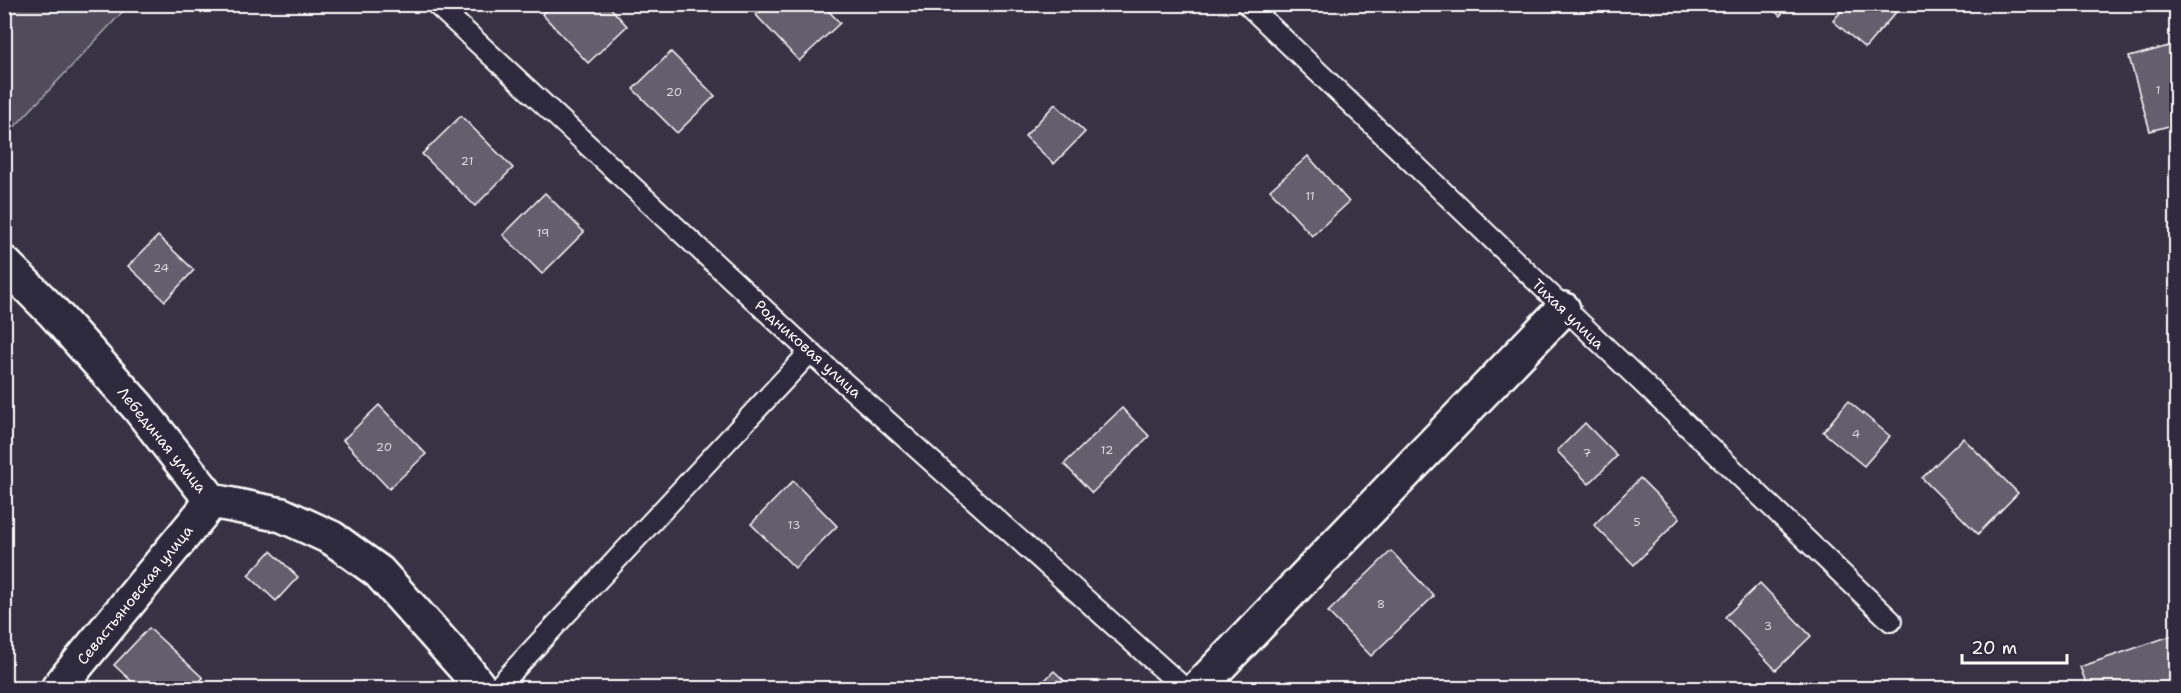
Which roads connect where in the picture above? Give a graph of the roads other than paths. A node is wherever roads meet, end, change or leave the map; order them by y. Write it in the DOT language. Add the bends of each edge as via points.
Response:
graph roads {
  1 [pos="436,4"];
  2 [pos="1247,4"];
  3 [pos="4,263"];
  4 [pos="1563,309"];
  5 [pos="810,352"];
  6 [pos="212,501"];
  7 [pos="1891,621"];
  8 [pos="58,688"];
  9 [pos="480,688"];
  10 [pos="497,688"];
  11 [pos="1184,688"];
  12 [pos="1198,688"];
  1 -- 5 [label="lane, Родниковая улица"];
  2 -- 4 [label="lane, Тихая улица"];
  3 -- 6 [label="street, Лебединая улица" via="138,407"];
  4 -- 7 [label="lane, Тихая улица"];
  4 -- 12 [label="street"];
  5 -- 10 [label="lane"];
  5 -- 11 [label="lane, Родниковая улица"];
  6 -- 8 [label="street, Севастьяновская улица"];
  6 -- 9 [label="street, Лебединая улица" via="282,515 332,538 379,572"];
}
